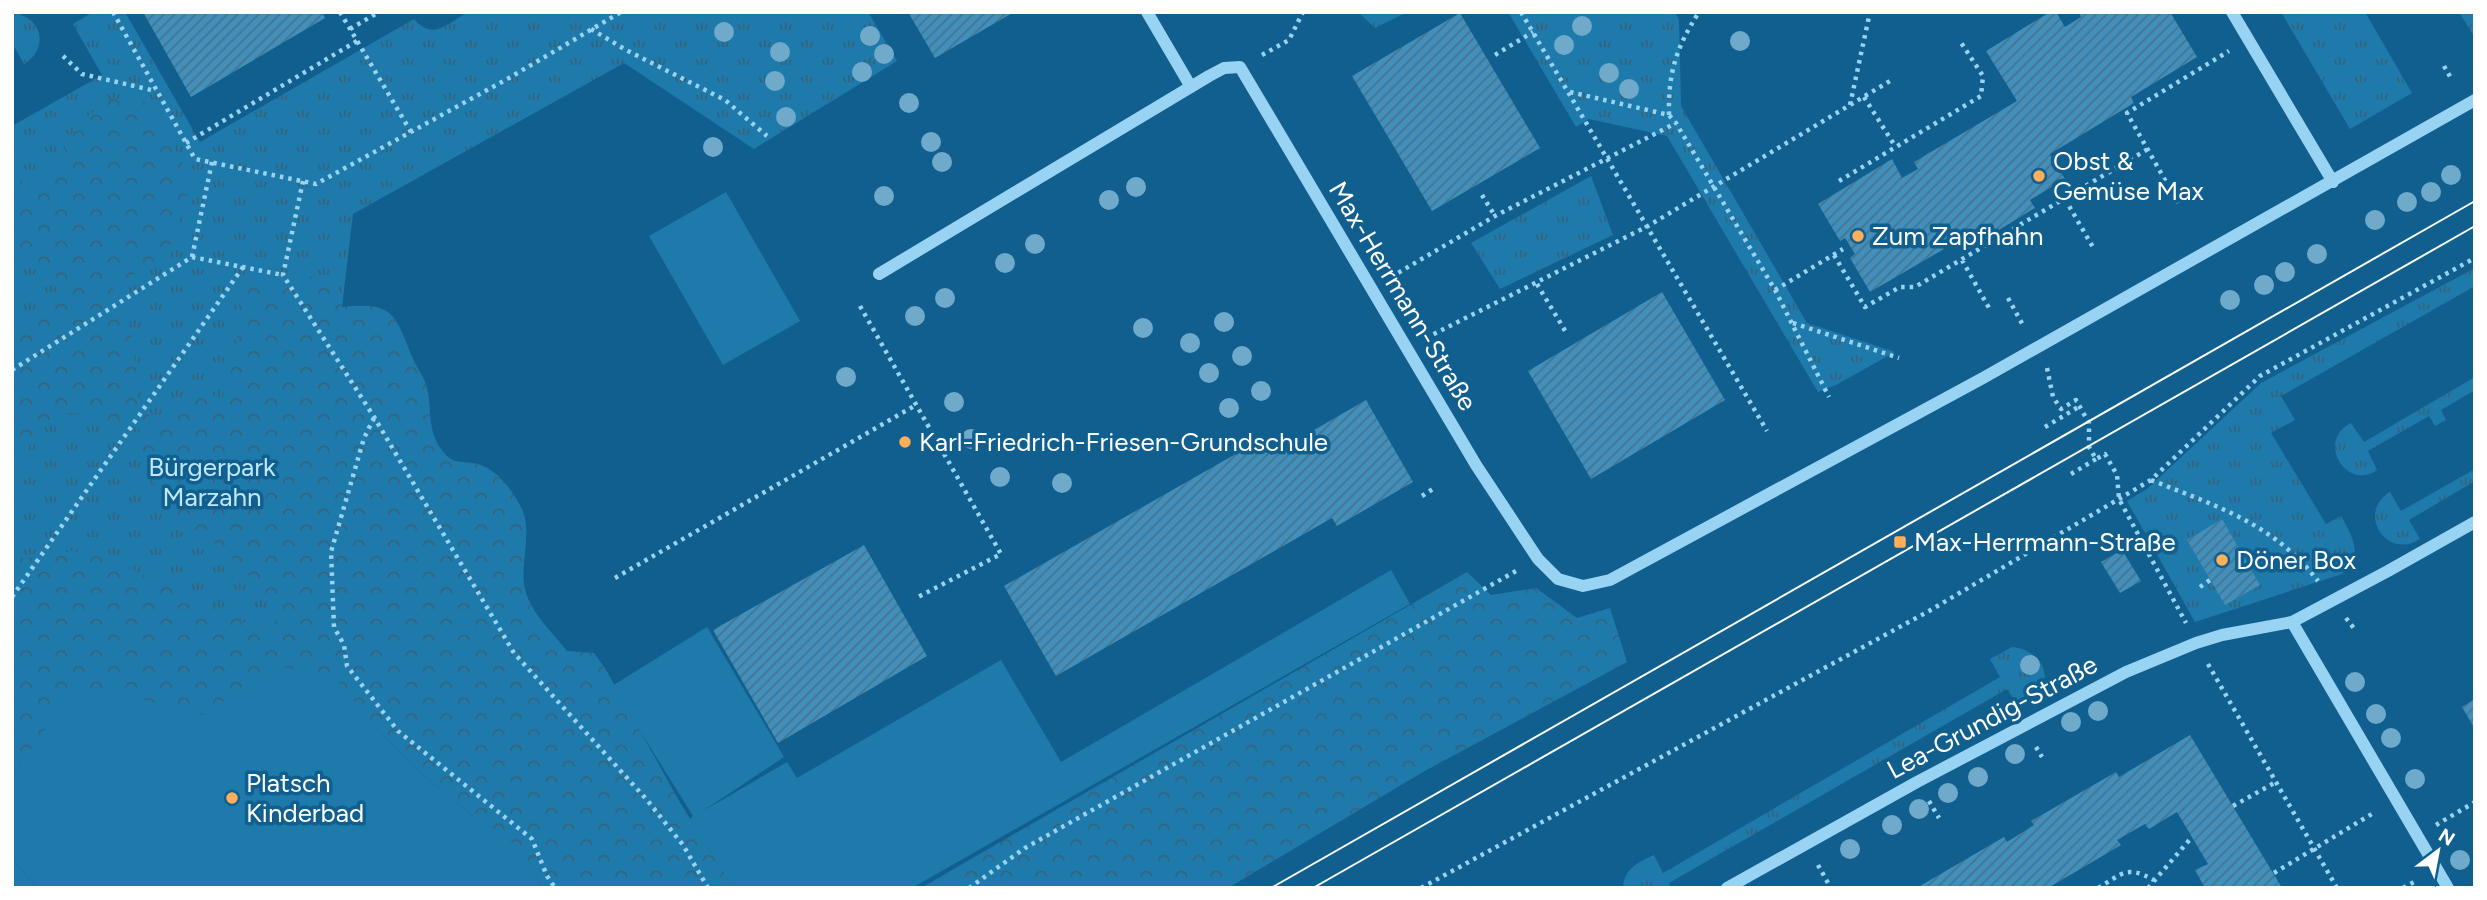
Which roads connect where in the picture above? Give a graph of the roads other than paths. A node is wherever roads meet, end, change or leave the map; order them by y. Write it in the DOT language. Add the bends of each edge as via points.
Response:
graph roads {
  1 [pos="1147,12"];
  2 [pos="2232,12"];
  3 [pos="1191,87"];
  4 [pos="2475,100"];
  5 [pos="2333,182"];
  6 [pos="879,274"];
  7 [pos="2475,522"];
  8 [pos="2292,622"];
  9 [pos="1727,888"];
  10 [pos="2448,888"];
  1 -- 3 [label="street"];
  2 -- 5 [label="street"];
  3 -- 5 [label="street, Max-Herrmann-Straße" via="1224,68 1240,67 1476,465 1538,558 1558,579 1583,586 1610,580"];
  3 -- 6 [label="street, Max-Herrmann-Straße"];
  4 -- 5 [label="street, Max-Herrmann-Straße"];
  7 -- 8 [label="street, Lea-Grundig-Straße"];
  8 -- 9 [label="street, Lea-Grundig-Straße" via="2196,642 2126,672"];
  8 -- 10 [label="street"];
}
